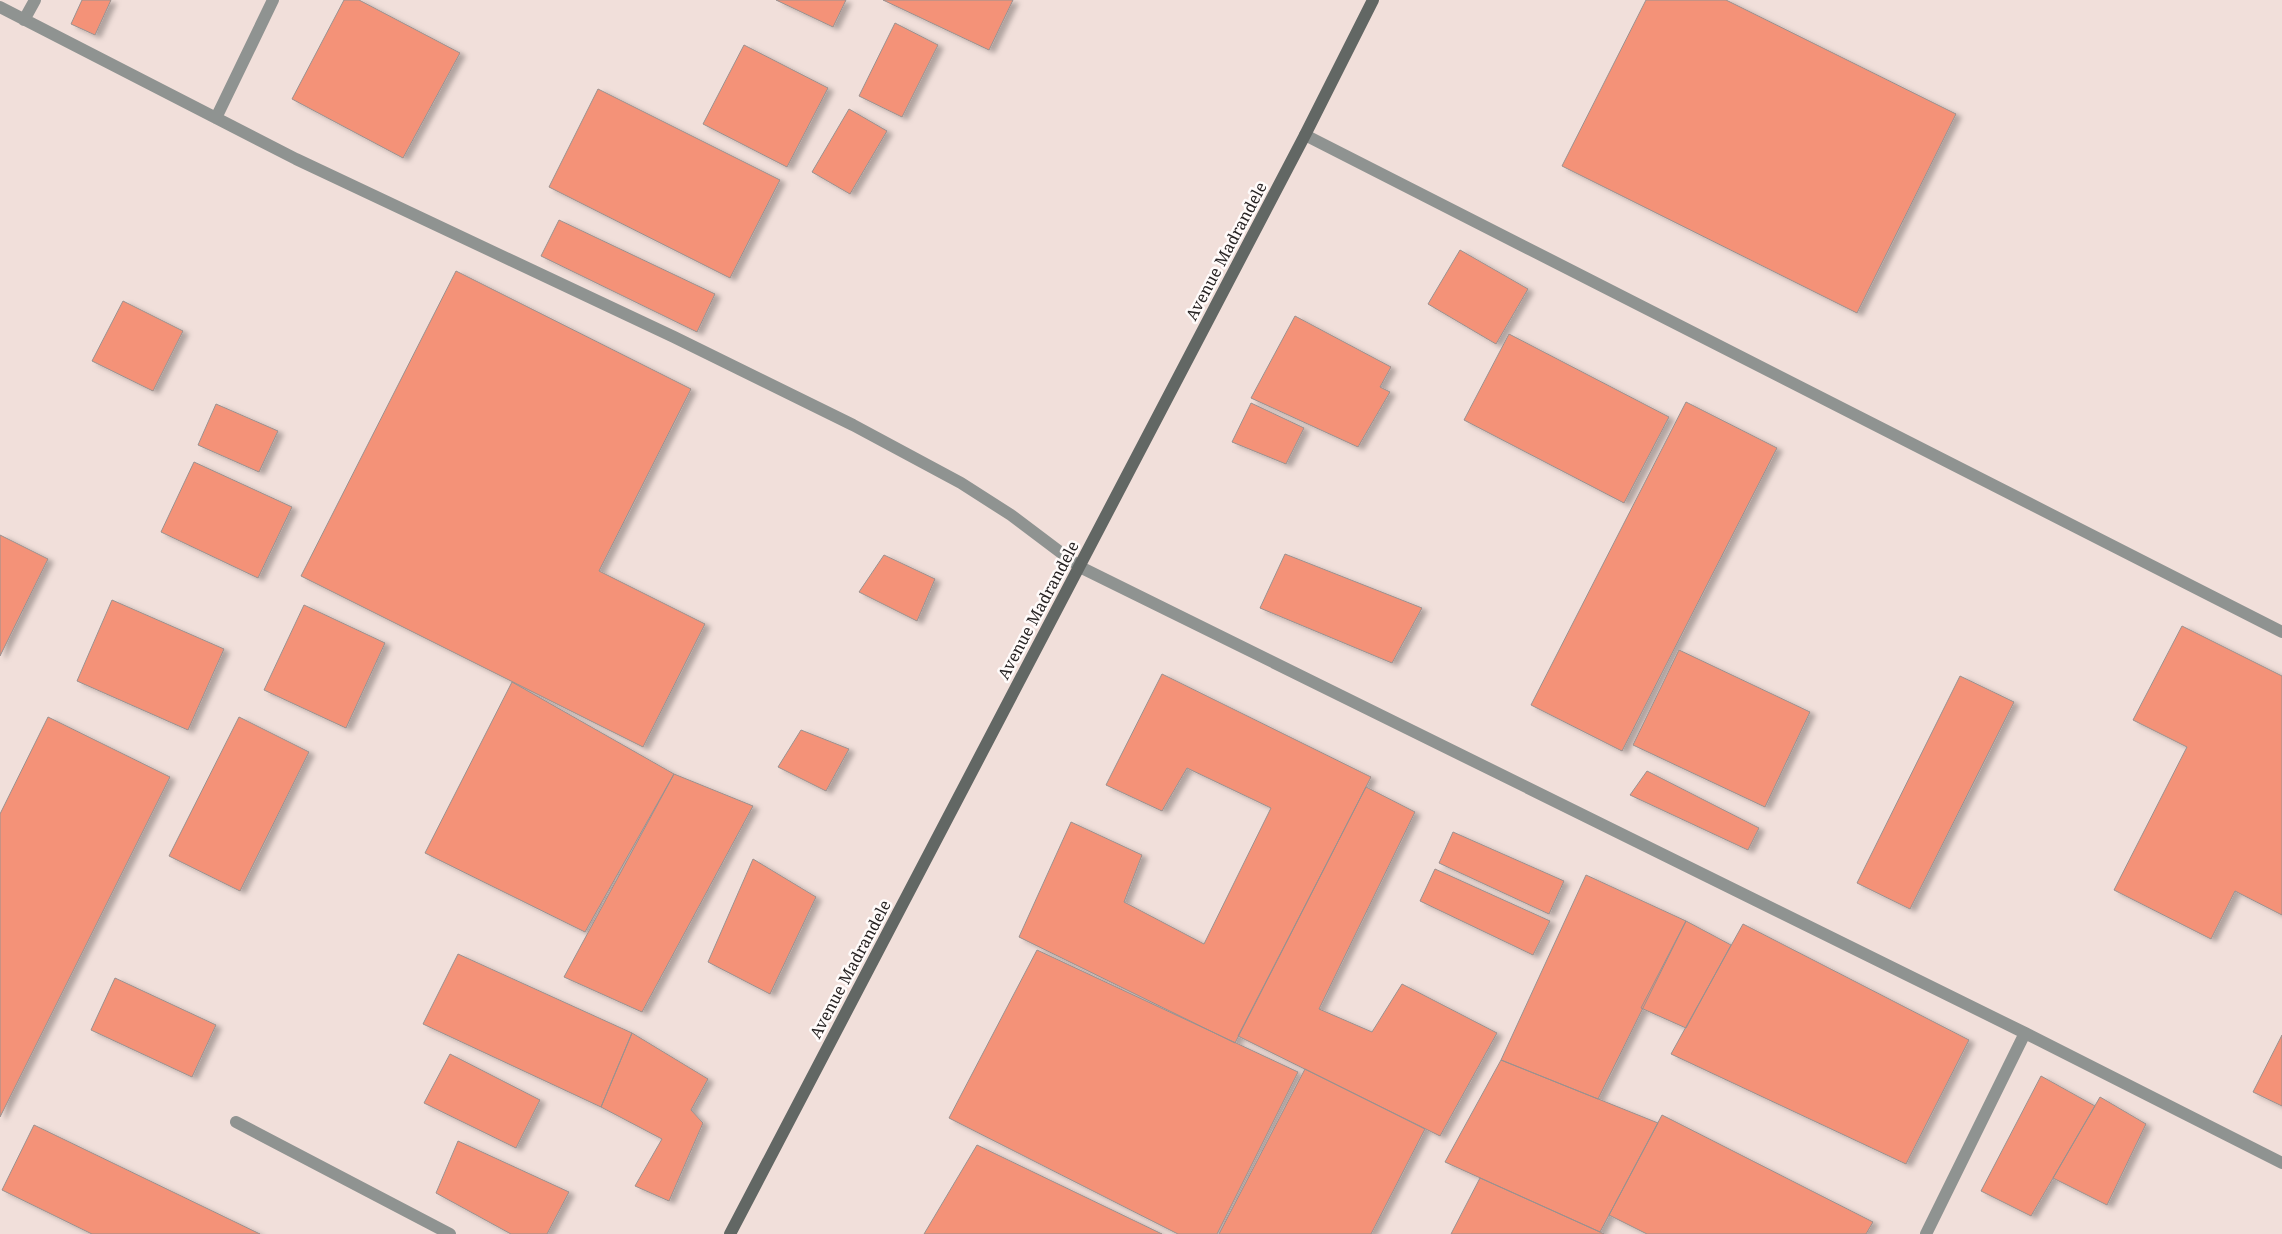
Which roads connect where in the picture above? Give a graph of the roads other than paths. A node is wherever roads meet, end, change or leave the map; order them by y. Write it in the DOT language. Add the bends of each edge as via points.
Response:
graph roads {
  1 [pos="35,0"];
  2 [pos="273,0"];
  3 [pos="1373,0"];
  4 [pos="0,7"];
  5 [pos="24,20"];
  6 [pos="216,118"];
  7 [pos="1305,135"];
  8 [pos="1080,567"];
  9 [pos="2282,632"];
  10 [pos="2025,1033"];
  11 [pos="236,1122"];
  12 [pos="2282,1162"];
  13 [pos="450,1234"];
  14 [pos="730,1234"];
  15 [pos="1926,1234"];
  1 -- 5 [label="street"];
  2 -- 6 [label="street"];
  3 -- 7 [label="street, Avenue Madrandele"];
  4 -- 5 [label="street"];
  5 -- 6 [label="street"];
  6 -- 8 [label="street" via="853,425 970,488 1011,514"];
  7 -- 8 [label="street, Avenue Madrandele"];
  7 -- 9 [label="street"];
  8 -- 10 [label="street"];
  8 -- 14 [label="street, Avenue Madrandele"];
  10 -- 12 [label="street"];
  10 -- 15 [label="street"];
  11 -- 13 [label="street"];
}
